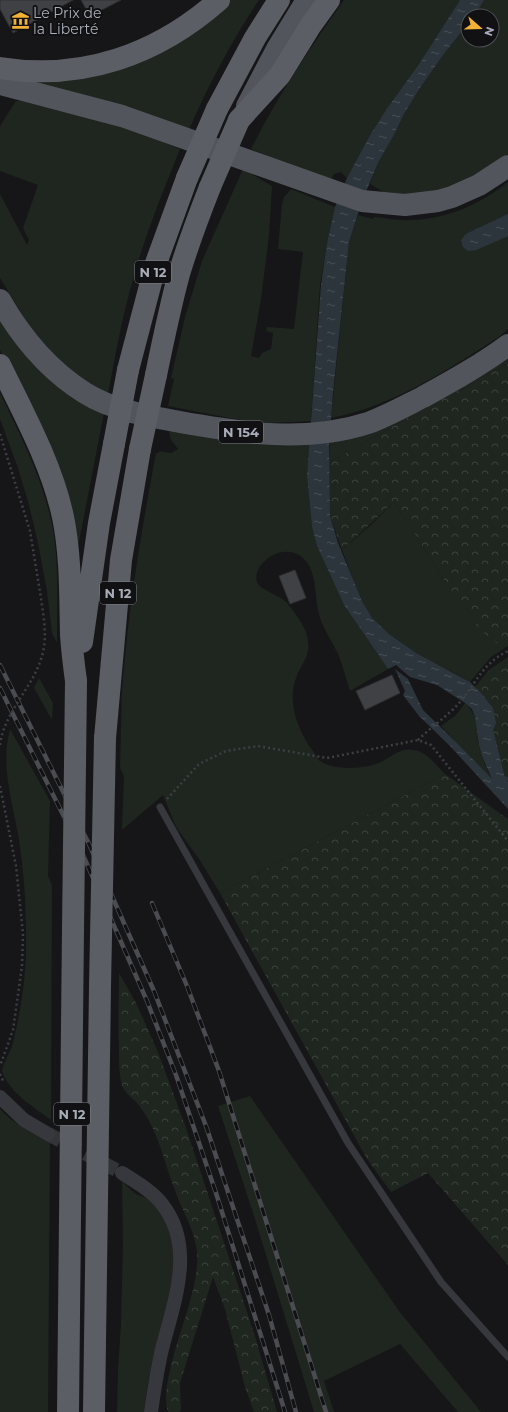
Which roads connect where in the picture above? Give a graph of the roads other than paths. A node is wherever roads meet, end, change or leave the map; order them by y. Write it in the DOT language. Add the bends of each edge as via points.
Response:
graph roads {
  1 [pos="219,0"];
  2 [pos="279,0"];
  3 [pos="308,0"];
  4 [pos="329,0"];
  5 [pos="0,68"];
  6 [pos="0,84"];
  7 [pos="240,120"];
  8 [pos="508,166"];
  9 [pos="0,300"];
  10 [pos="508,345"];
  11 [pos="0,365"];
  12 [pos="76,681"];
  13 [pos="160,807"];
  14 [pos="0,1097"];
  15 [pos="48,1134"];
  16 [pos="122,1173"];
  17 [pos="508,1357"];
  18 [pos="95,1362"];
  19 [pos="68,1412"];
  20 [pos="94,1412"];
  21 [pos="98,1412"];
  22 [pos="151,1412"];
  1 -- 5 [label="highway" via="175,34 112,61 61,71 33,72"];
  2 -- 12 [label="highway, N 12, bridge" via="255,38 217,109 187,178 156,262 128,370 99,522"];
  3 -- 7 [label="main road, N 12" via="277,49"];
  4 -- 7 [label="highway" via="280,75"];
  6 -- 8 [label="main road" via="122,116 362,201 405,205 438,201 474,187"];
  7 -- 18 [label="highway, N 12, bridge" via="210,187 179,274 140,449 121,560 105,738"];
  9 -- 10 [label="main road, N 154" via="16,326 48,364 71,384 95,399 159,418 275,435 307,434 368,423 456,379"];
  11 -- 12 [label="highway" via="34,434 63,516 69,557 71,637"];
  12 -- 19 [label="highway, N 12, bridge"];
  13 -- 17 [label="lane" via="348,1143 441,1282"];
  14 -- 15 [label="street" via="24,1120"];
  16 -- 22 [label="street" via="162,1204 179,1241 180,1272 160,1357"];
  18 -- 20 [label="highway, N 12"];
  18 -- 21 [label="highway"];
}
